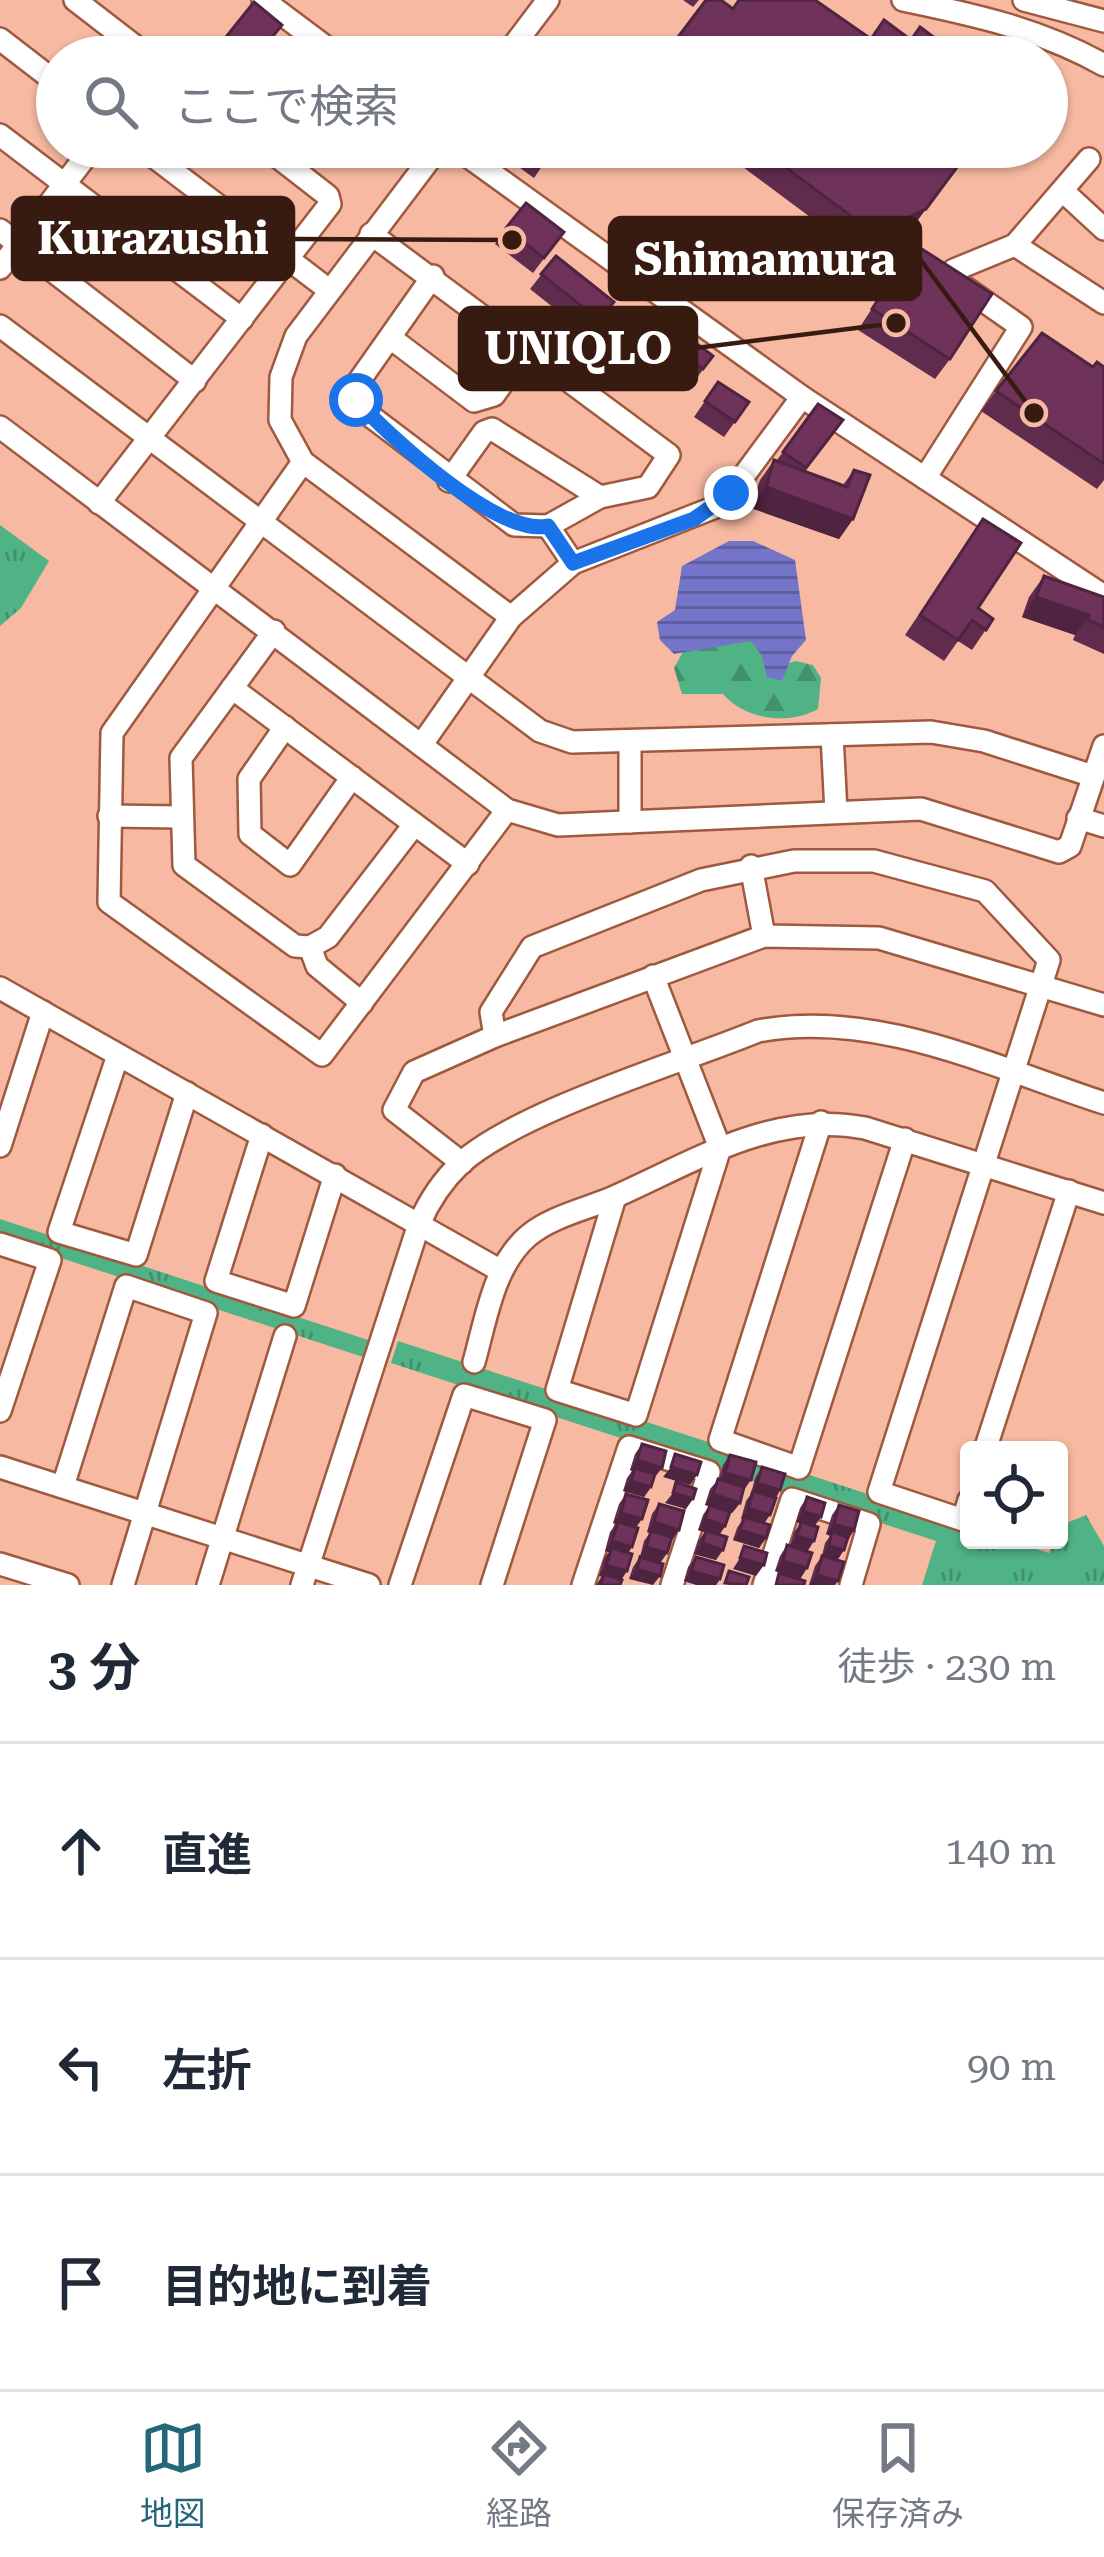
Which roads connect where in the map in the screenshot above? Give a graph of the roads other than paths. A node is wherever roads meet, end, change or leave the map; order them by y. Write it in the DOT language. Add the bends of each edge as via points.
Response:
graph roads {
  1 [pos="75,0"];
  2 [pos="263,0"];
  3 [pos="548,0"];
  4 [pos="903,0"];
  5 [pos="1024,0"];
  6 [pos="1104,21"];
  7 [pos="122,36"];
  8 [pos="311,36"];
  9 [pos="521,36"];
  10 [pos="1046,36"];
  11 [pos="0,39"];
  12 [pos="1068,45"];
  13 [pos="1104,65"];
  14 [pos="36,67"];
  15 [pos="0,135"];
  16 [pos="1089,159"];
  17 [pos="36,163"];
  18 [pos="43,168"];
  19 [pos="77,168"];
  20 [pos="169,168"];
  21 [pos="292,168"];
  22 [pos="422,168"];
  23 [pos="484,168"];
  24 [pos="64,184"];
  25 [pos="1065,193"];
  26 [pos="1104,229"];
  27 [pos="370,234"];
  28 [pos="9,237"];
  29 [pos="1015,245"];
  30 [pos="288,259"];
  31 [pos="0,268"];
  32 [pos="433,276"];
  33 [pos="328,290"];
  34 [pos="1104,302"];
  35 [pos="242,320"];
  36 [pos="0,326"];
  37 [pos="392,339"];
  38 [pos="526,348"];
  39 [pos="195,381"];
  40 [pos="802,397"];
  41 [pos="0,427"];
  42 [pos="150,440"];
  43 [pos="302,462"];
  44 [pos="925,478"];
  45 [pos="449,481"];
  46 [pos="610,496"];
  47 [pos="100,503"];
  48 [pos="258,525"];
  49 [pos="548,526"];
  50 [pos="632,537"];
  51 [pos="573,563"];
  52 [pos="211,588"];
  53 [pos="1104,596"];
  54 [pos="511,617"];
  55 [pos="274,631"];
  56 [pos="466,681"];
  57 [pos="232,688"];
  58 [pos="285,728"];
  59 [pos="832,735"];
  60 [pos="630,741"];
  61 [pos="422,744"];
  62 [pos="1104,748"];
  63 [pos="1093,776"];
  64 [pos="352,777"];
  65 [pos="508,810"];
  66 [pos="836,812"];
  67 [pos="109,816"];
  68 [pos="180,817"];
  69 [pos="1078,818"];
  70 [pos="630,822"];
  71 [pos="414,824"];
  72 [pos="1104,826"];
  73 [pos="468,864"];
  74 [pos="751,866"];
  75 [pos="764,936"];
  76 [pos="310,947"];
  77 [pos="652,976"];
  78 [pos="1042,984"];
  79 [pos="0,988"];
  80 [pos="362,1004"];
  81 [pos="1104,1005"];
  82 [pos="44,1012"];
  83 [pos="495,1036"];
  84 [pos="118,1055"];
  85 [pos="684,1061"];
  86 [pos="1015,1074"];
  87 [pos="187,1093"];
  88 [pos="1104,1103"];
  89 [pos="821,1122"];
  90 [pos="262,1135"];
  91 [pos="904,1139"];
  92 [pos="0,1147"];
  93 [pos="720,1148"];
  94 [pos="462,1163"];
  95 [pos="984,1165"];
  96 [pos="335,1175"];
  97 [pos="1069,1191"];
  98 [pos="614,1197"];
  99 [pos="1104,1202"];
  100 [pos="418,1224"];
  101 [pos="0,1244"];
  102 [pos="501,1271"];
  103 [pos="285,1336"];
  104 [pos="474,1362"];
  105 [pos="0,1411"];
  106 [pos="988,1441"];
  107 [pos="0,1467"];
  108 [pos="63,1486"];
  109 [pos="142,1512"];
  110 [pos="960,1519"];
  111 [pos="222,1538"];
  112 [pos="0,1564"];
  113 [pos="305,1575"];
  114 [pos="68,1585"];
  115 [pos="123,1585"];
  116 [pos="208,1585"];
  117 [pos="369,1585"];
  118 [pos="400,1585"];
  119 [pos="492,1585"];
  120 [pos="584,1585"];
  121 [pos="672,1585"];
  122 [pos="764,1585"];
  123 [pos="851,1585"];
  1 -- 7 [label="street"];
  2 -- 8 [label="street"];
  3 -- 9 [label="street"];
  4 -- 10 [label="street"];
  5 -- 6 [label="street"];
  11 -- 14 [label="street"];
  12 -- 13 [label="street"];
  15 -- 17 [label="street"];
  16 -- 25 [label="street"];
  18 -- 24 [label="street"];
  19 -- 24 [label="street"];
  20 -- 30 [label="street"];
  21 -- 30 [label="street" via="330,204"];
  22 -- 27 [label="street"];
  23 -- 40 [label="street"];
  24 -- 28 [label="street"];
  24 -- 35 [label="street"];
  25 -- 26 [label="street"];
  25 -- 29 [label="street"];
  27 -- 32 [label="street"];
  27 -- 33 [label="street"];
  28 -- 31 [label="street"];
  28 -- 39 [label="street"];
  29 -- 34 [label="street"];
  29 -- 44 [label="street" via="961,264 954,280 1029,332"];
  30 -- 33 [label="street"];
  30 -- 35 [label="street"];
  32 -- 37 [label="street"];
  32 -- 38 [label="street"];
  33 -- 43 [label="street" via="296,335 280,377 280,420"];
  35 -- 39 [label="street"];
  36 -- 42 [label="street"];
  37 -- 38 [label="street" via="473,401 494,395"];
  37 -- 45 [label="street" via="359,381 356,400"];
  38 -- 46 [label="street" via="669,455 648,487"];
  39 -- 42 [label="street"];
  40 -- 44 [label="street"];
  40 -- 50 [label="street" via="713,508"];
  41 -- 47 [label="street"];
  42 -- 47 [label="street"];
  42 -- 48 [label="street"];
  43 -- 48 [label="street"];
  43 -- 54 [label="street"];
  44 -- 53 [label="street"];
  45 -- 46 [label="street" via="492,429"];
  45 -- 49 [label="street" via="514,526"];
  46 -- 49 [label="street"];
  46 -- 50 [label="street"];
  47 -- 52 [label="street"];
  48 -- 52 [label="street"];
  48 -- 56 [label="street"];
  49 -- 51 [label="street"];
  50 -- 51 [label="street"];
  51 -- 54 [label="street"];
  52 -- 55 [label="street"];
  52 -- 67 [label="street" via="112,734"];
  54 -- 56 [label="street"];
  55 -- 57 [label="street"];
  55 -- 61 [label="street"];
  56 -- 60 [label="street" via="540,731 572,742"];
  56 -- 61 [label="street"];
  57 -- 58 [label="street"];
  57 -- 68 [label="street" via="181,758"];
  58 -- 64 [label="street"];
  58 -- 64 [label="street" via="249,779 250,834 290,865"];
  59 -- 60 [label="street"];
  59 -- 63 [label="street" via="931,732"];
  59 -- 66 [label="street"];
  60 -- 70 [label="street"];
  61 -- 65 [label="street"];
  62 -- 63 [label="street"];
  63 -- 69 [label="street"];
  64 -- 71 [label="street"];
  65 -- 70 [label="street" via="558,825"];
  65 -- 73 [label="street"];
  66 -- 69 [label="street" via="921,808 1059,851 1070,846"];
  66 -- 70 [label="street"];
  67 -- 68 [label="street"];
  67 -- 80 [label="street" via="109,902 322,1055"];
  68 -- 76 [label="street" via="184,865 295,946"];
  69 -- 72 [label="street"];
  71 -- 73 [label="street"];
  71 -- 76 [label="street" via="328,937"];
  73 -- 80 [label="street"];
  74 -- 75 [label="street"];
  74 -- 78 [label="street" via="874,861 985,891 1049,960"];
  74 -- 83 [label="street" via="532,947 491,1012"];
  75 -- 77 [label="street"];
  75 -- 78 [label="street" via="879,938"];
  76 -- 80 [label="street" via="317,966"];
  77 -- 83 [label="street"];
  77 -- 85 [label="street"];
  78 -- 81 [label="street"];
  78 -- 86 [label="street"];
  79 -- 82 [label="street"];
  82 -- 84 [label="street"];
  82 -- 92 [label="street"];
  83 -- 94 [label="street" via="414,1072 394,1110"];
  84 -- 87 [label="street"];
  84 -- 87 [label="street" via="59,1232 136,1255"];
  85 -- 86 [label="street" via="758,1031 831,1022"];
  85 -- 93 [label="street"];
  85 -- 94 [label="street" via="505,1132"];
  86 -- 88 [label="street"];
  86 -- 95 [label="street"];
  87 -- 90 [label="street"];
  89 -- 91 [label="street"];
  89 -- 91 [label="street" via="720,1439 799,1468"];
  89 -- 93 [label="street"];
  90 -- 96 [label="street"];
  90 -- 96 [label="street" via="216,1281 294,1306"];
  91 -- 95 [label="street"];
  93 -- 98 [label="street"];
  93 -- 98 [label="street" via="636,1415 557,1390"];
  94 -- 100 [label="street"];
  95 -- 97 [label="street"];
  95 -- 110 [label="street" via="879,1492"];
  96 -- 100 [label="street"];
  97 -- 99 [label="street"];
  97 -- 106 [label="street"];
  98 -- 102 [label="street" via="529,1235"];
  100 -- 102 [label="street"];
  100 -- 113 [label="street"];
  101 -- 105 [label="street" via="50,1260"];
  102 -- 104 [label="street"];
  103 -- 111 [label="street"];
  107 -- 108 [label="street"];
  108 -- 109 [label="street"];
  108 -- 109 [label="street" via="126,1286 206,1312"];
  109 -- 111 [label="street"];
  109 -- 115 [label="street"];
  111 -- 113 [label="street"];
  111 -- 116 [label="street"];
  112 -- 114 [label="street"];
  113 -- 117 [label="street"];
  118 -- 119 [label="street" via="464,1395 545,1420"];
  120 -- 121 [label="street" via="629,1447 709,1472"];
  122 -- 123 [label="street" via="792,1498 869,1524"];
}
